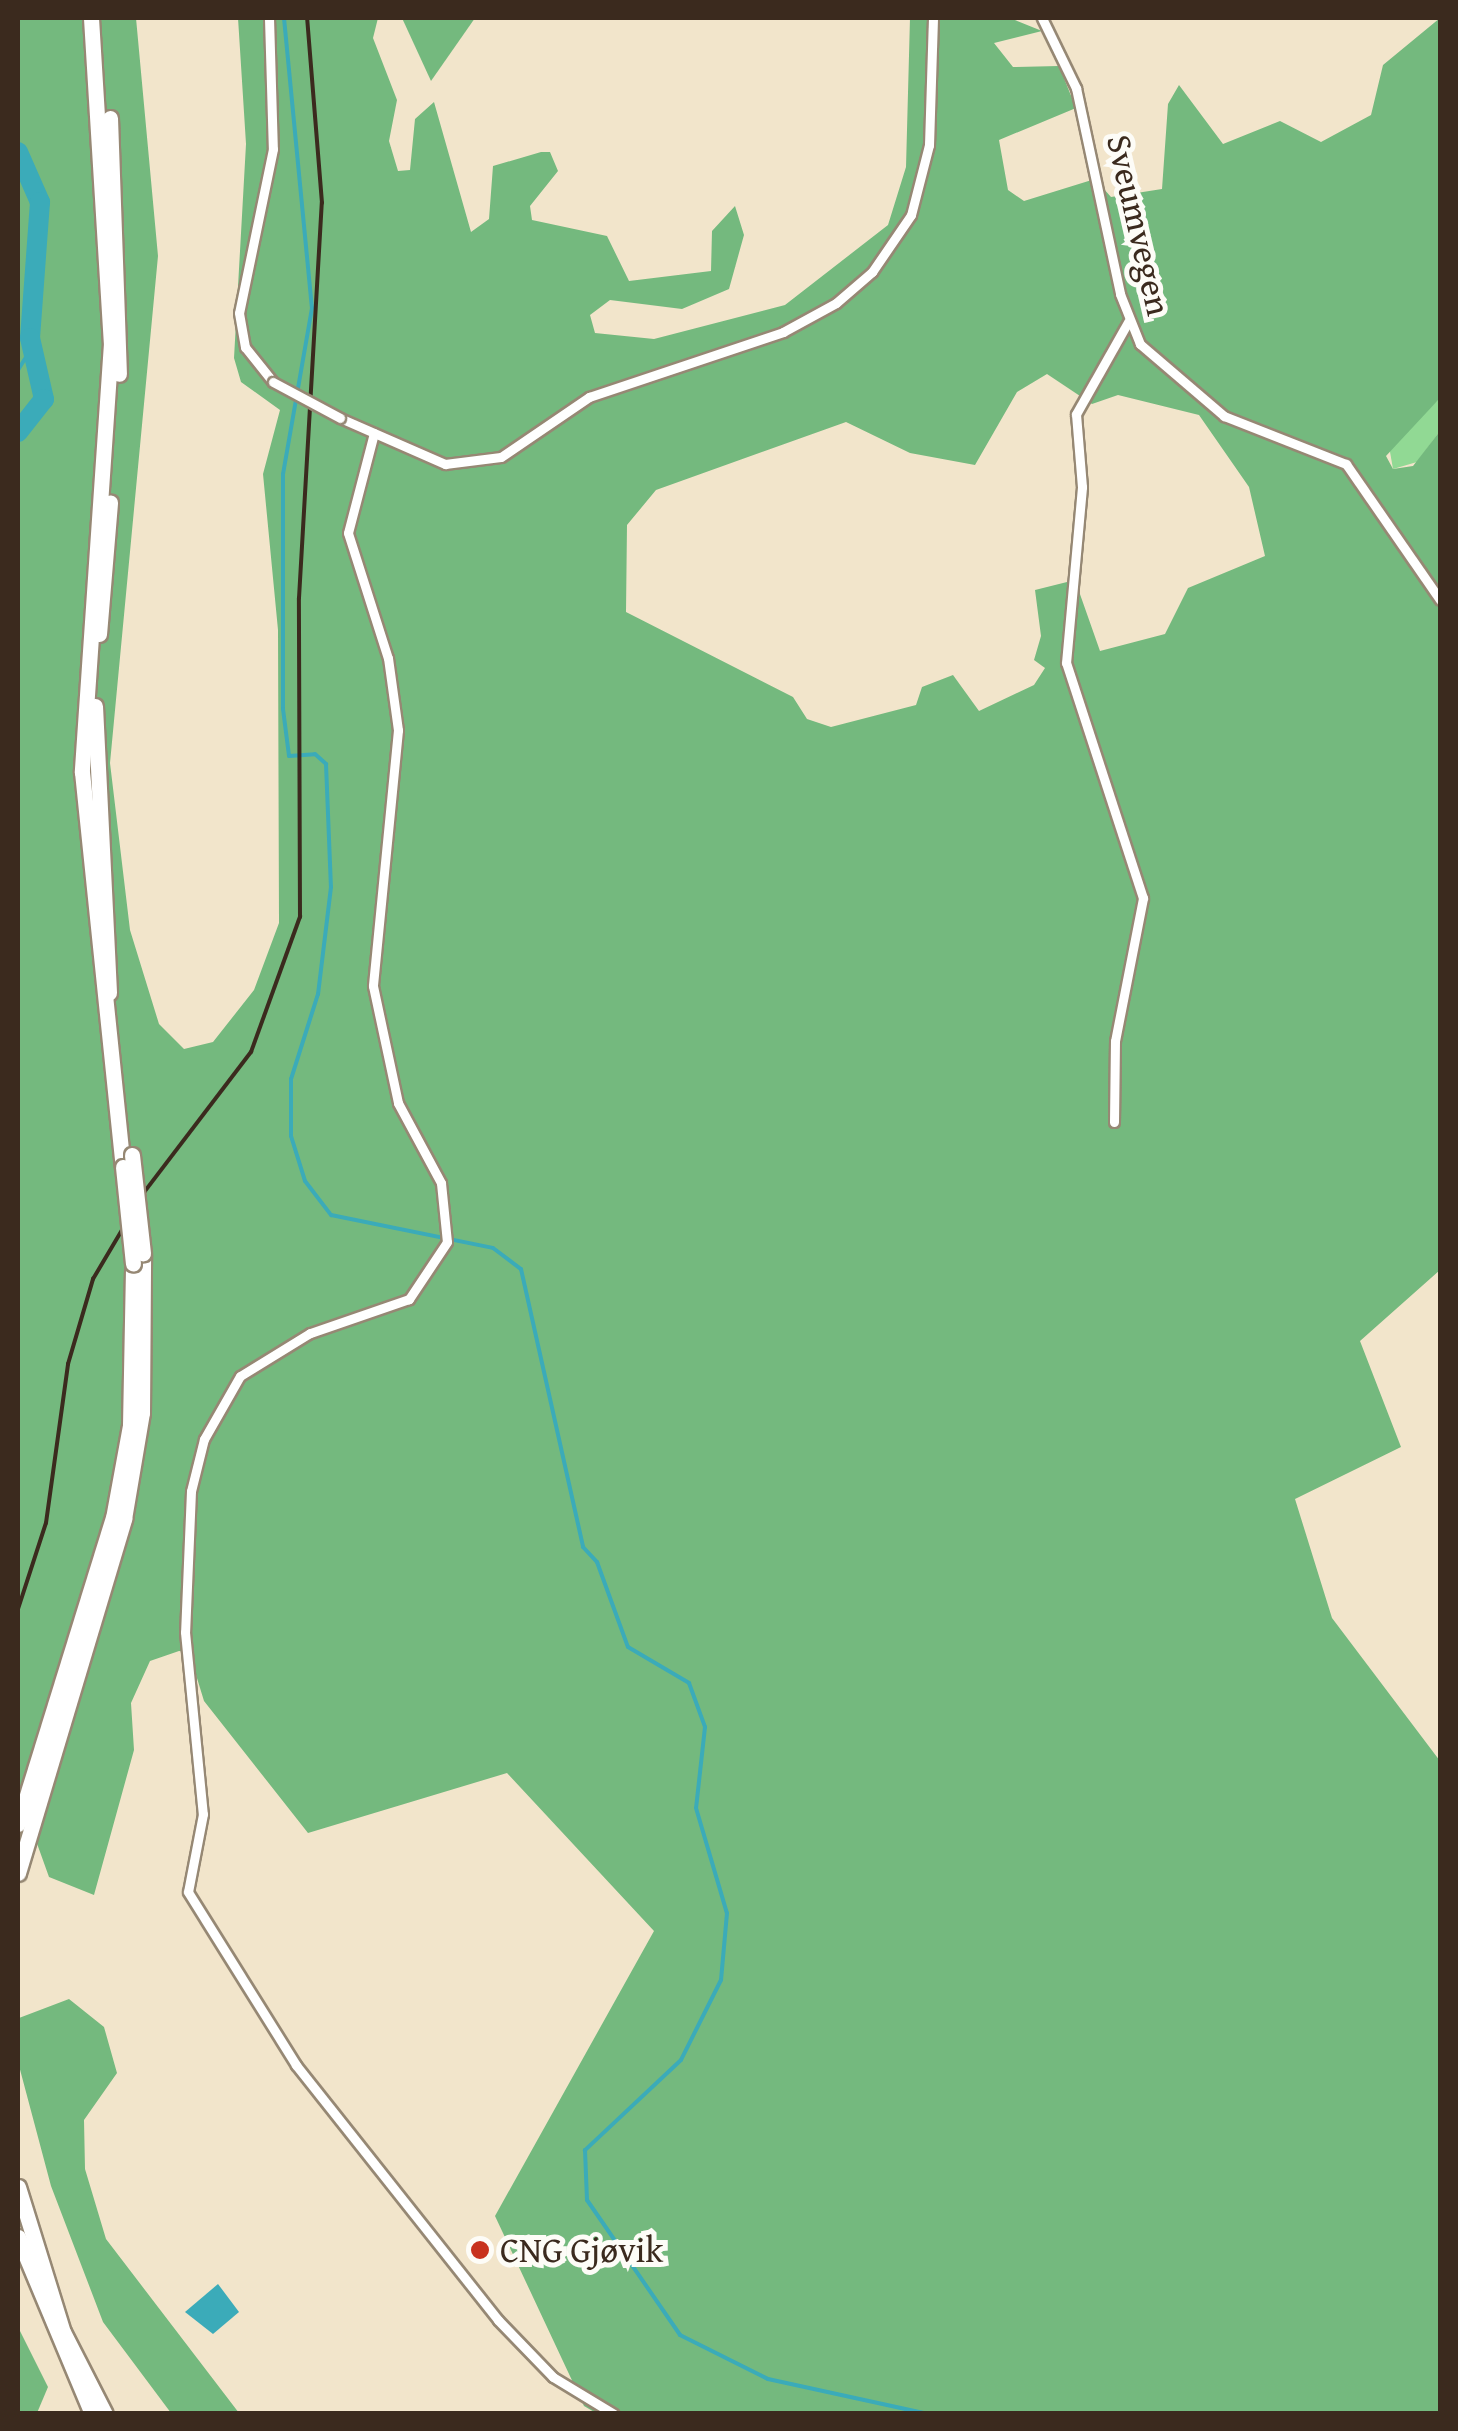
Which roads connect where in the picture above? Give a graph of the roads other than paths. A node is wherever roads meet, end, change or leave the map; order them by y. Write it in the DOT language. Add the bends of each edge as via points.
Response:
graph roads {
  1 [pos="91,18"];
  2 [pos="102,18"];
  3 [pos="269,18"];
  4 [pos="934,18"];
  5 [pos="1042,18"];
  6 [pos="1128,322"];
  7 [pos="374,432"];
  8 [pos="1440,600"];
  9 [pos="1114,1122"];
  10 [pos="127,1161"];
  11 [pos="138,1258"];
  12 [pos="18,1824"];
  13 [pos="18,1873"];
  14 [pos="18,2187"];
  15 [pos="18,2237"];
  16 [pos="92,2414"];
  17 [pos="106,2414"];
  18 [pos="614,2414"];
  1 -- 10 [label="highway" via="111,328 82,772"];
  2 -- 10 [label="highway" via="122,283 94,786"];
  3 -- 7 [label="street, bridge" via="273,148 239,313 246,346 274,382"];
  4 -- 7 [label="street" via="928,144 911,215 872,272 836,302 783,332 589,396 502,458 444,464"];
  5 -- 6 [label="street, Sveumvegen" via="1084,114"];
  6 -- 8 [label="street, Sveumvegen" via="1149,355 1209,408 1346,464"];
  6 -- 9 [label="street" via="1076,414 1082,487 1066,663 1143,898 1115,1042"];
  7 -- 18 [label="street" via="348,533 388,658 398,730 373,986 398,1102 441,1183 447,1242 409,1299 310,1333 240,1376 204,1438 191,1491 185,1632 203,1814 188,1892 296,2065 498,2320 553,2378"];
  10 -- 11 [label="highway, bridge"];
  11 -- 12 [label="highway" via="133,1392 113,1518"];
  11 -- 13 [label="highway" via="144,1383 124,1518"];
  14 -- 17 [label="highway" via="64,2332"];
  15 -- 16 [label="highway"];
}
